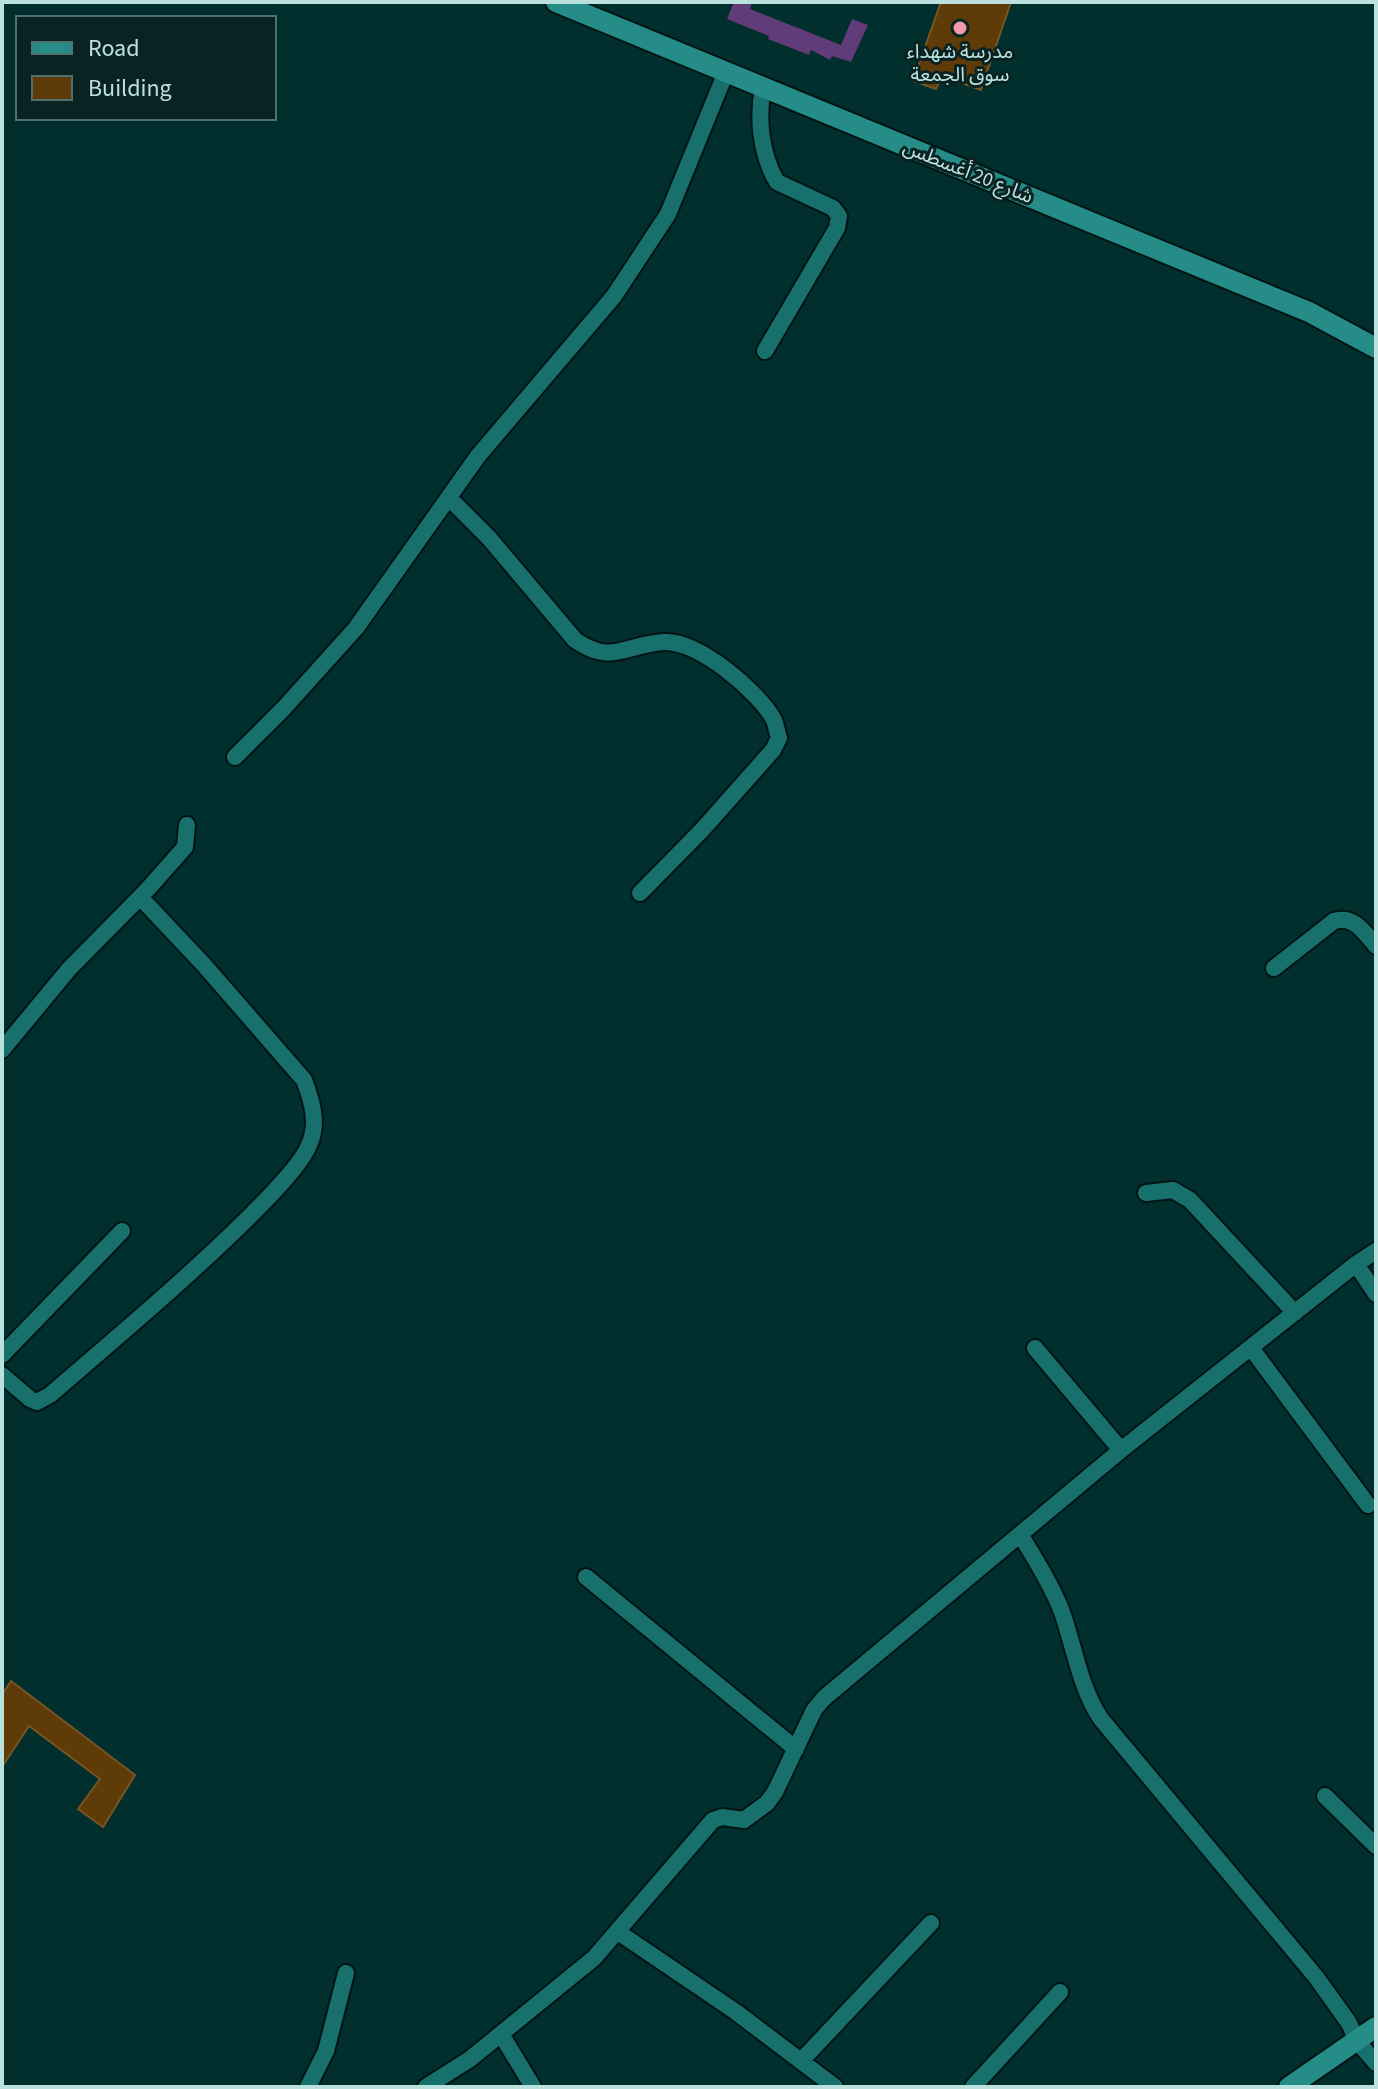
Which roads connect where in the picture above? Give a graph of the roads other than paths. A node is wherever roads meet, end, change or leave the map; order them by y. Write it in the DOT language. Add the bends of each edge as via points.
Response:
graph roads {
  1 [pos="556,2"];
  2 [pos="726,72"];
  3 [pos="763,88"];
  4 [pos="1376,348"];
  5 [pos="765,351"];
  6 [pos="450,499"];
  7 [pos="235,757"];
  8 [pos="187,825"];
  9 [pos="640,893"];
  10 [pos="140,897"];
  11 [pos="1376,946"];
  12 [pos="1274,968"];
  13 [pos="2,1050"];
  14 [pos="1146,1193"];
  15 [pos="122,1231"];
  16 [pos="1376,1251"];
  17 [pos="1356,1264"];
  18 [pos="1376,1294"];
  19 [pos="1295,1313"];
  20 [pos="1035,1348"];
  21 [pos="1251,1348"];
  22 [pos="2,1355"];
  23 [pos="2,1375"];
  24 [pos="1121,1450"];
  25 [pos="1368,1505"];
  26 [pos="1020,1534"];
  27 [pos="586,1577"];
  28 [pos="796,1749"];
  29 [pos="1325,1796"];
  30 [pos="1376,1846"];
  31 [pos="931,1923"];
  32 [pos="618,1932"];
  33 [pos="346,1973"];
  34 [pos="1060,1992"];
  35 [pos="1376,2027"];
  36 [pos="501,2034"];
  37 [pos="1357,2041"];
  38 [pos="801,2061"];
  39 [pos="1376,2063"];
  40 [pos="308,2087"];
  41 [pos="426,2087"];
  42 [pos="533,2087"];
  43 [pos="835,2087"];
  44 [pos="973,2087"];
  45 [pos="1289,2087"];
  1 -- 2 [label="street, شارع 20 أغسطس"];
  2 -- 3 [label="street, شارع 20 أغسطس"];
  2 -- 6 [label="street" via="668,214 614,296 478,456"];
  3 -- 4 [label="street, شارع 20 أغسطس" via="1309,312"];
  3 -- 5 [label="street" via="759,108 772,174 777,182 833,208 839,216 837,228"];
  6 -- 7 [label="street" via="356,628"];
  6 -- 9 [label="street" via="575,640 600,654 666,641 692,648 737,679 774,720 779,738 773,750"];
  8 -- 10 [label="street" via="185,847"];
  10 -- 13 [label="street" via="69,969"];
  10 -- 23 [label="street" via="304,1080 315,1127 309,1147 269,1197 196,1269 50,1395 37,1402"];
  11 -- 12 [label="street" via="1352,920 1343,918"];
  14 -- 19 [label="street" via="1173,1190 1190,1200"];
  15 -- 22 [label="street"];
  16 -- 17 [label="street"];
  17 -- 18 [label="street"];
  17 -- 19 [label="street"];
  19 -- 21 [label="street"];
  20 -- 24 [label="street"];
  21 -- 24 [label="street"];
  21 -- 25 [label="street"];
  24 -- 26 [label="street"];
  26 -- 28 [label="street" via="824,1698"];
  26 -- 37 [label="street" via="1061,1609 1101,1719 1325,1989"];
  27 -- 28 [label="street"];
  28 -- 32 [label="street" via="767,1803 744,1820 713,1820"];
  29 -- 30 [label="street"];
  31 -- 38 [label="street"];
  32 -- 36 [label="street"];
  32 -- 38 [label="street"];
  33 -- 40 [label="street" via="326,2051"];
  34 -- 44 [label="street"];
  35 -- 37 [label="street"];
  36 -- 41 [label="street"];
  36 -- 42 [label="street"];
  37 -- 39 [label="street"];
  37 -- 45 [label="street"];
  38 -- 43 [label="street"];
}
